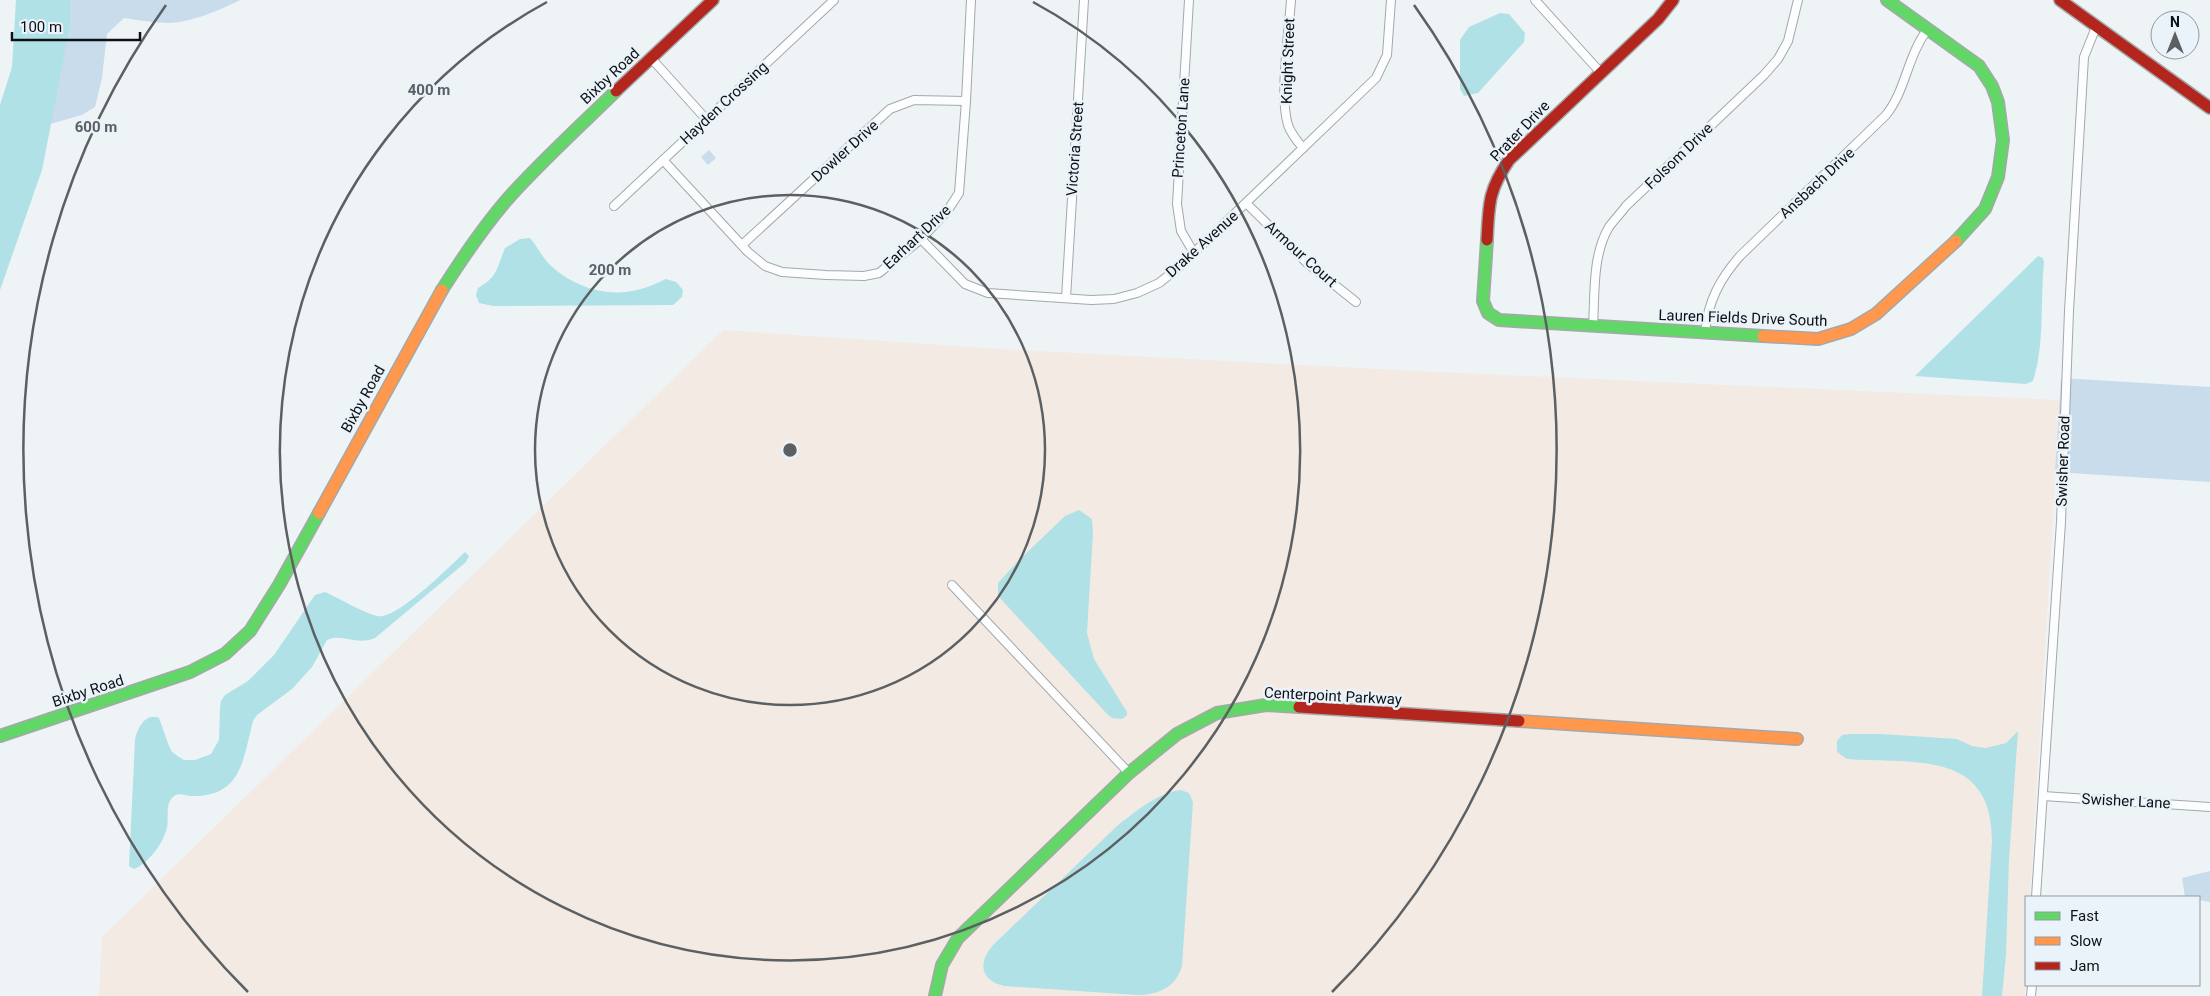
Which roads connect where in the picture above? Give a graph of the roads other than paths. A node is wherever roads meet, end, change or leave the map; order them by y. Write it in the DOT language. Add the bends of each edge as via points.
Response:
graph roads {
  1 [pos="713,0"];
  2 [pos="834,0"];
  3 [pos="970,0"];
  4 [pos="1084,0"];
  5 [pos="1189,0"];
  6 [pos="1291,0"];
  7 [pos="1391,0"];
  8 [pos="1535,0"];
  9 [pos="1673,0"];
  10 [pos="1798,0"];
  11 [pos="1887,0"];
  12 [pos="2060,0"];
  13 [pos="2096,27"];
  14 [pos="1927,30"];
  15 [pos="651,58"];
  16 [pos="1601,73"];
  17 [pos="966,101"];
  18 [pos="2210,108"];
  19 [pos="706,118"];
  20 [pos="1303,148"];
  21 [pos="663,160"];
  22 [pos="1247,204"];
  23 [pos="614,206"];
  24 [pos="920,239"];
  25 [pos="742,245"];
  26 [pos="1194,252"];
  27 [pos="1066,298"];
  28 [pos="1356,302"];
  29 [pos="1498,320"];
  30 [pos="1593,326"];
  31 [pos="1705,332"];
  32 [pos="952,585"];
  33 [pos="0,736"];
  34 [pos="1797,739"];
  35 [pos="1129,773"];
  36 [pos="2043,796"];
  37 [pos="2210,806"];
  38 [pos="2036,896"];
  39 [pos="935,996"];
  1 -- 15 [label="street, Bixby Road"];
  2 -- 19 [label="street, Hayden Crossing"];
  3 -- 17 [label="street, Earhart Drive"];
  4 -- 27 [label="street, Victoria Street"];
  5 -- 26 [label="street, Princeton Lane" via="1177,204 1181,231"];
  6 -- 20 [label="street, Knight Street" via="1285,101 1292,134"];
  7 -- 20 [label="street, Drake Avenue" via="1387,55 1382,68 1367,87"];
  8 -- 16 [label="street"];
  9 -- 16 [label="street, Prater Drive" via="1658,19"];
  10 -- 30 [label="street, Folsom Drive" via="1788,42 1764,76 1626,206 1608,228 1596,270"];
  11 -- 14 [label="street, Lauren Fields Drive South"];
  12 -- 13 [label="street"];
  13 -- 18 [label="street"];
  13 -- 36 [label="street, Swisher Road" via="2084,57 2061,532"];
  14 -- 31 [label="street, Ansbach Drive" via="1913,53 1894,106 1722,277 1710,305"];
  14 -- 31 [label="street, Lauren Fields Drive South" via="1971,59 1984,72 1998,97 2002,150 1991,198 1984,210 1968,230 1856,329 1818,339"];
  15 -- 19 [label="street"];
  15 -- 33 [label="street, Bixby Road" via="536,169 464,255 431,306 270,602 246,636 221,657 190,672"];
  16 -- 29 [label="street, Prater Drive" via="1509,160 1498,176 1490,196 1482,301 1487,314"];
  17 -- 24 [label="street, Earhart Drive" via="959,193 952,206"];
  17 -- 25 [label="street, Dowler Drive" via="914,100 890,109"];
  19 -- 21 [label="street, Hayden Crossing"];
  20 -- 22 [label="street, Drake Avenue"];
  21 -- 23 [label="street, Hayden Crossing"];
  21 -- 25 [label="street, Earhart Drive"];
  22 -- 26 [label="street, Drake Avenue"];
  22 -- 28 [label="street, Armour Court" via="1307,263"];
  24 -- 25 [label="street, Earhart Drive" via="885,270 864,276 773,269 765,266"];
  24 -- 27 [label="street, Drake Avenue" via="964,284 976,290"];
  26 -- 27 [label="street, Drake Avenue" via="1159,283 1137,294 1114,299"];
  29 -- 30 [label="street, Lauren Fields Drive South"];
  30 -- 31 [label="street, Lauren Fields Drive South"];
  32 -- 35 [label="street"];
  34 -- 35 [label="street, Centerpoint Parkway" via="1266,706 1227,710 1207,718 1177,734"];
  35 -- 39 [label="street, Centerpoint Parkway" via="958,938 936,977"];
  36 -- 37 [label="street, Swisher Lane"];
  36 -- 38 [label="street, Swisher Road"];
}
